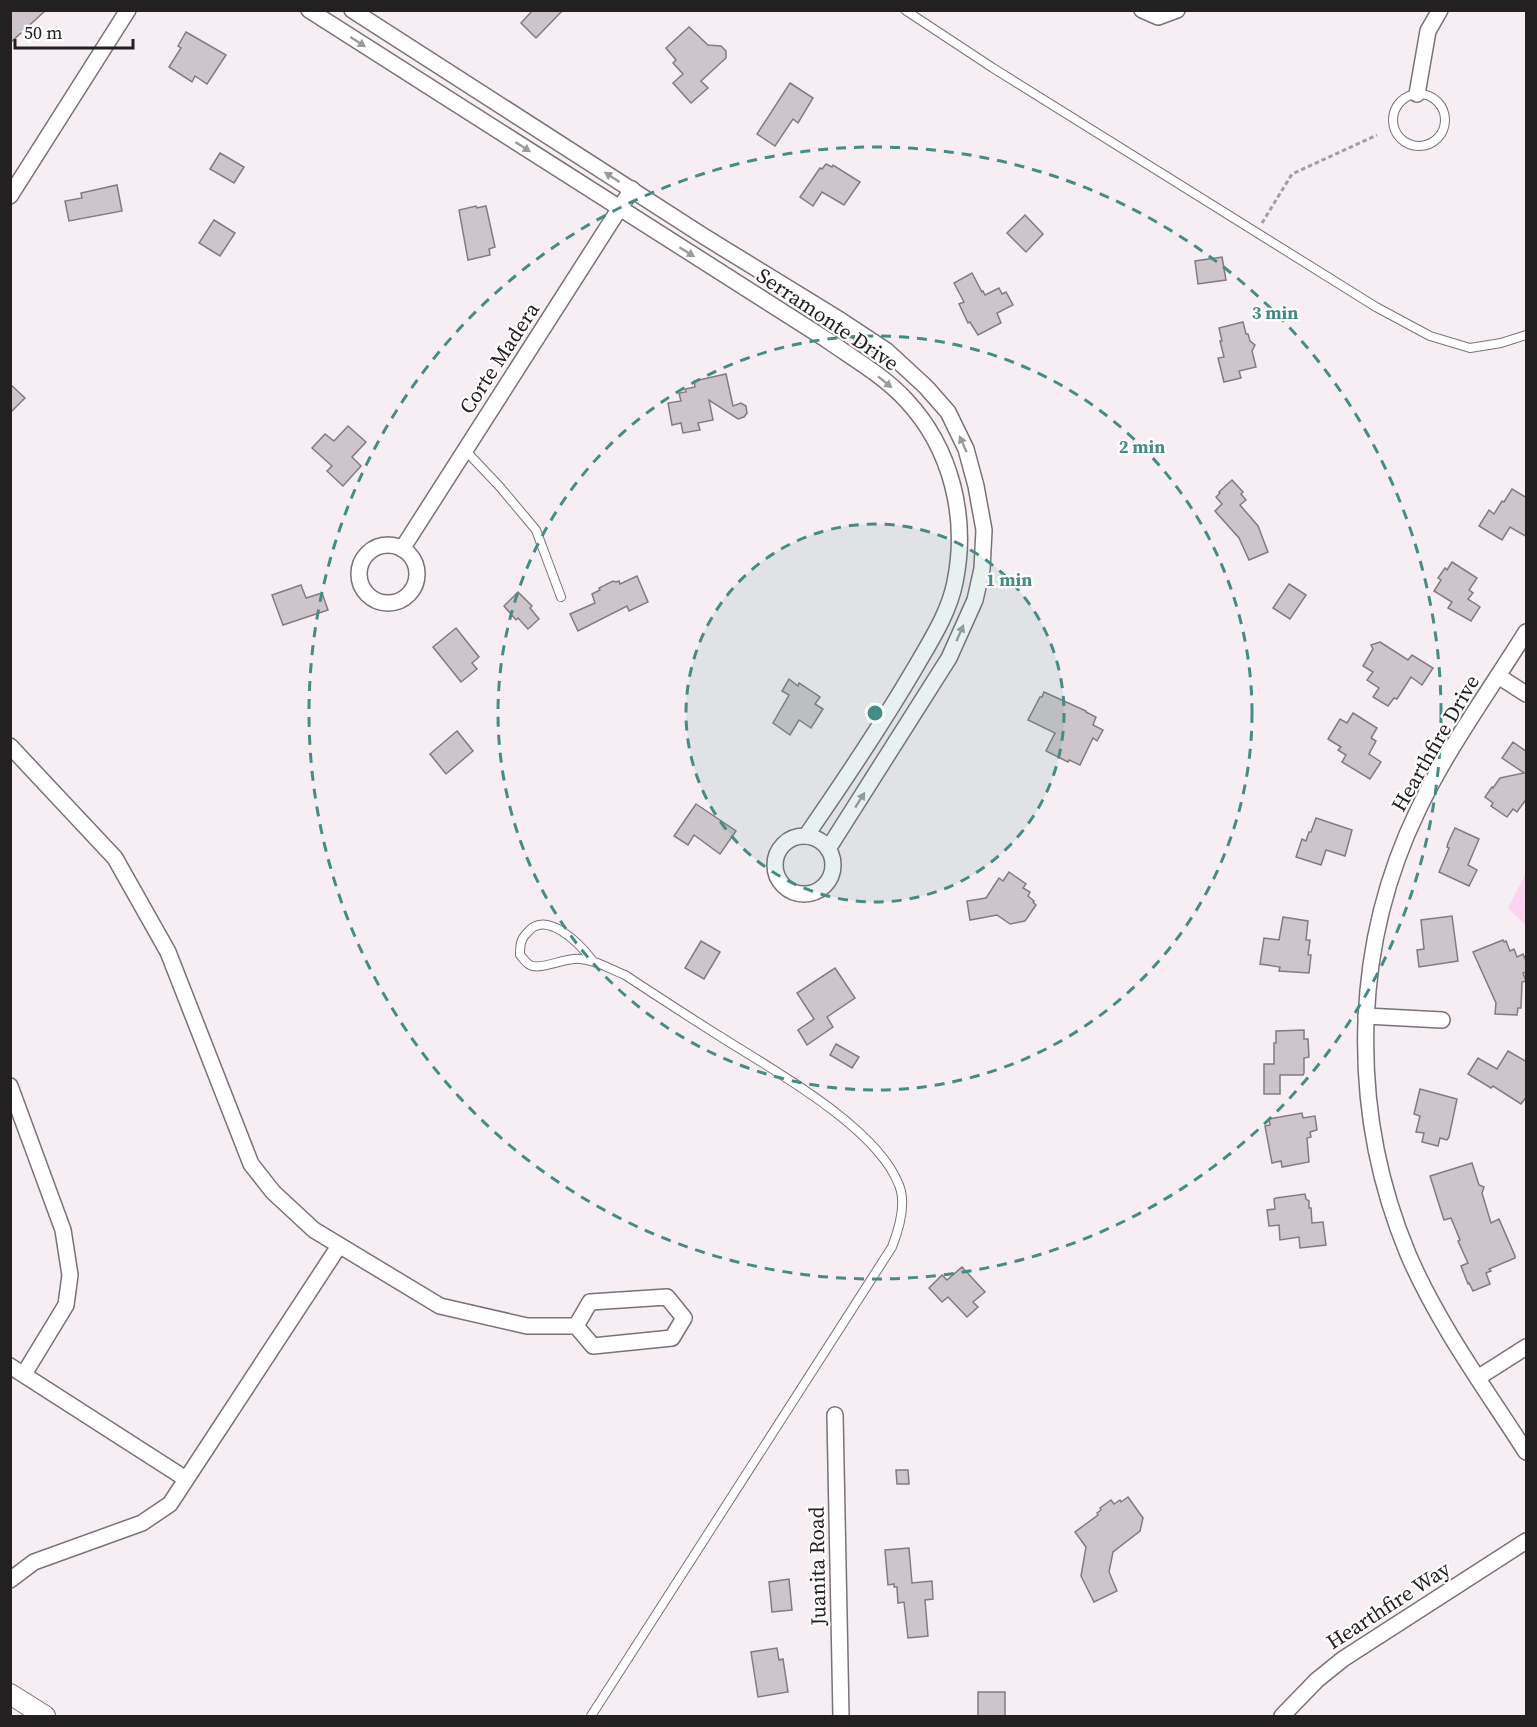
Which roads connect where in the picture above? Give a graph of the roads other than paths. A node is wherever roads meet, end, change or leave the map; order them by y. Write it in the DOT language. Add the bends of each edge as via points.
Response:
graph roads {
  1 [pos="128,10"];
  2 [pos="309,10"];
  3 [pos="352,10"];
  4 [pos="905,10"];
  5 [pos="1142,10"];
  6 [pos="1177,10"];
  7 [pos="1440,10"];
  8 [pos="1417,94"];
  9 [pos="632,189"];
  10 [pos="10,196"];
  11 [pos="619,208"];
  12 [pos="840,320"];
  13 [pos="1527,335"];
  14 [pos="827,340"];
  15 [pos="465,450"];
  16 [pos="981,517"];
  17 [pos="958,518"];
  18 [pos="402,549"];
  19 [pos="561,597"];
  20 [pos="1527,632"];
  21 [pos="1498,676"];
  22 [pos="1527,694"];
  23 [pos="894,703"];
  24 [pos="913,715"];
  25 [pos="10,746"];
  26 [pos="806,837"];
  27 [pos="828,849"];
  28 [pos="592,960"];
  29 [pos="1366,1016"];
  30 [pos="1442,1020"];
  31 [pos="10,1086"];
  32 [pos="339,1246"];
  33 [pos="576,1326"];
  34 [pos="1527,1347"];
  35 [pos="10,1366"];
  36 [pos="24,1374"];
  37 [pos="1479,1377"];
  38 [pos="835,1415"];
  39 [pos="1527,1452"];
  40 [pos="186,1479"];
  41 [pos="1527,1541"];
  42 [pos="10,1580"];
  43 [pos="10,1694"];
  44 [pos="45,1716"];
  45 [pos="591,1716"];
  46 [pos="841,1716"];
  47 [pos="1282,1716"];
  1 -- 10 [label="street"];
  2 -- 11 [label="street, Serramonte Drive, one-way"];
  9 -- 3 [label="street, Serramonte Drive, one-way"];
  4 -- 13 [label="lane" via="1376,307 1430,336 1470,348"];
  5 -- 6 [label="street" via="1158,17"];
  7 -- 8 [label="street" via="1428,31"];
  8 -- 8 [label="lane" via="1434,98 1444,112 1444,130 1424,146 1400,138 1393,123 1396,106 1409,95"];
  9 -- 11 [label="street, Corte Madera"];
  9 -- 12 [label="street, Serramonte Drive"];
  11 -- 14 [label="street, Serramonte Drive, one-way"];
  11 -- 15 [label="street, Corte Madera"];
  12 -- 14 [label="street"];
  16 -- 12 [label="street, Serramonte Drive, one-way" via="966,449 948,412 887,351"];
  14 -- 17 [label="street, Serramonte Drive, one-way" via="886,382 928,426 945,459"];
  15 -- 18 [label="street, Corte Madera"];
  15 -- 19 [label="lane" via="536,530"];
  16 -- 17 [label="street"];
  24 -- 16 [label="street, Serramonte Drive, one-way" via="949,658 975,600 982,569"];
  17 -- 23 [label="street, Serramonte Drive" via="961,543 955,584 943,616"];
  20 -- 21 [label="street, Hearthfire Drive"];
  21 -- 22 [label="street"];
  21 -- 29 [label="street, Hearthfire Drive" via="1440,767 1407,834 1378,924"];
  23 -- 24 [label="street"];
  23 -- 26 [label="street, Serramonte Drive"];
  27 -- 24 [label="street, Serramonte Drive, one-way"];
  25 -- 32 [label="street" via="115,858 168,952 251,1164 273,1192 314,1230"];
  26 -- 27 [label="street" via="815,838"];
  26 -- 27 [label="street" via="788,842 777,857 777,876 790,891 809,894 826,885 833,868"];
  28 -- 28 [label="lane" via="577,958 530,966 520,955 522,940 531,928 547,924"];
  28 -- 45 [label="lane" via="625,975 838,1113 877,1150 895,1176 902,1213 892,1247"];
  29 -- 30 [label="street"];
  29 -- 37 [label="street, Hearthfire Drive" via="1369,1110 1387,1193 1429,1297"];
  31 -- 36 [label="street" via="63,1230 70,1275 66,1305"];
  32 -- 33 [label="street" via="440,1306 526,1326"];
  32 -- 40 [label="street"];
  33 -- 33 [label="street" via="593,1346 672,1338 684,1318 667,1297 590,1302"];
  34 -- 37 [label="street"];
  35 -- 36 [label="street"];
  36 -- 40 [label="street"];
  37 -- 39 [label="street, Hearthfire Drive"];
  38 -- 46 [label="street, Juanita Road"];
  40 -- 42 [label="street" via="170,1504 142,1523 34,1562"];
  41 -- 47 [label="street, Hearthfire Way" via="1343,1659"];
  43 -- 44 [label="street"];
}
